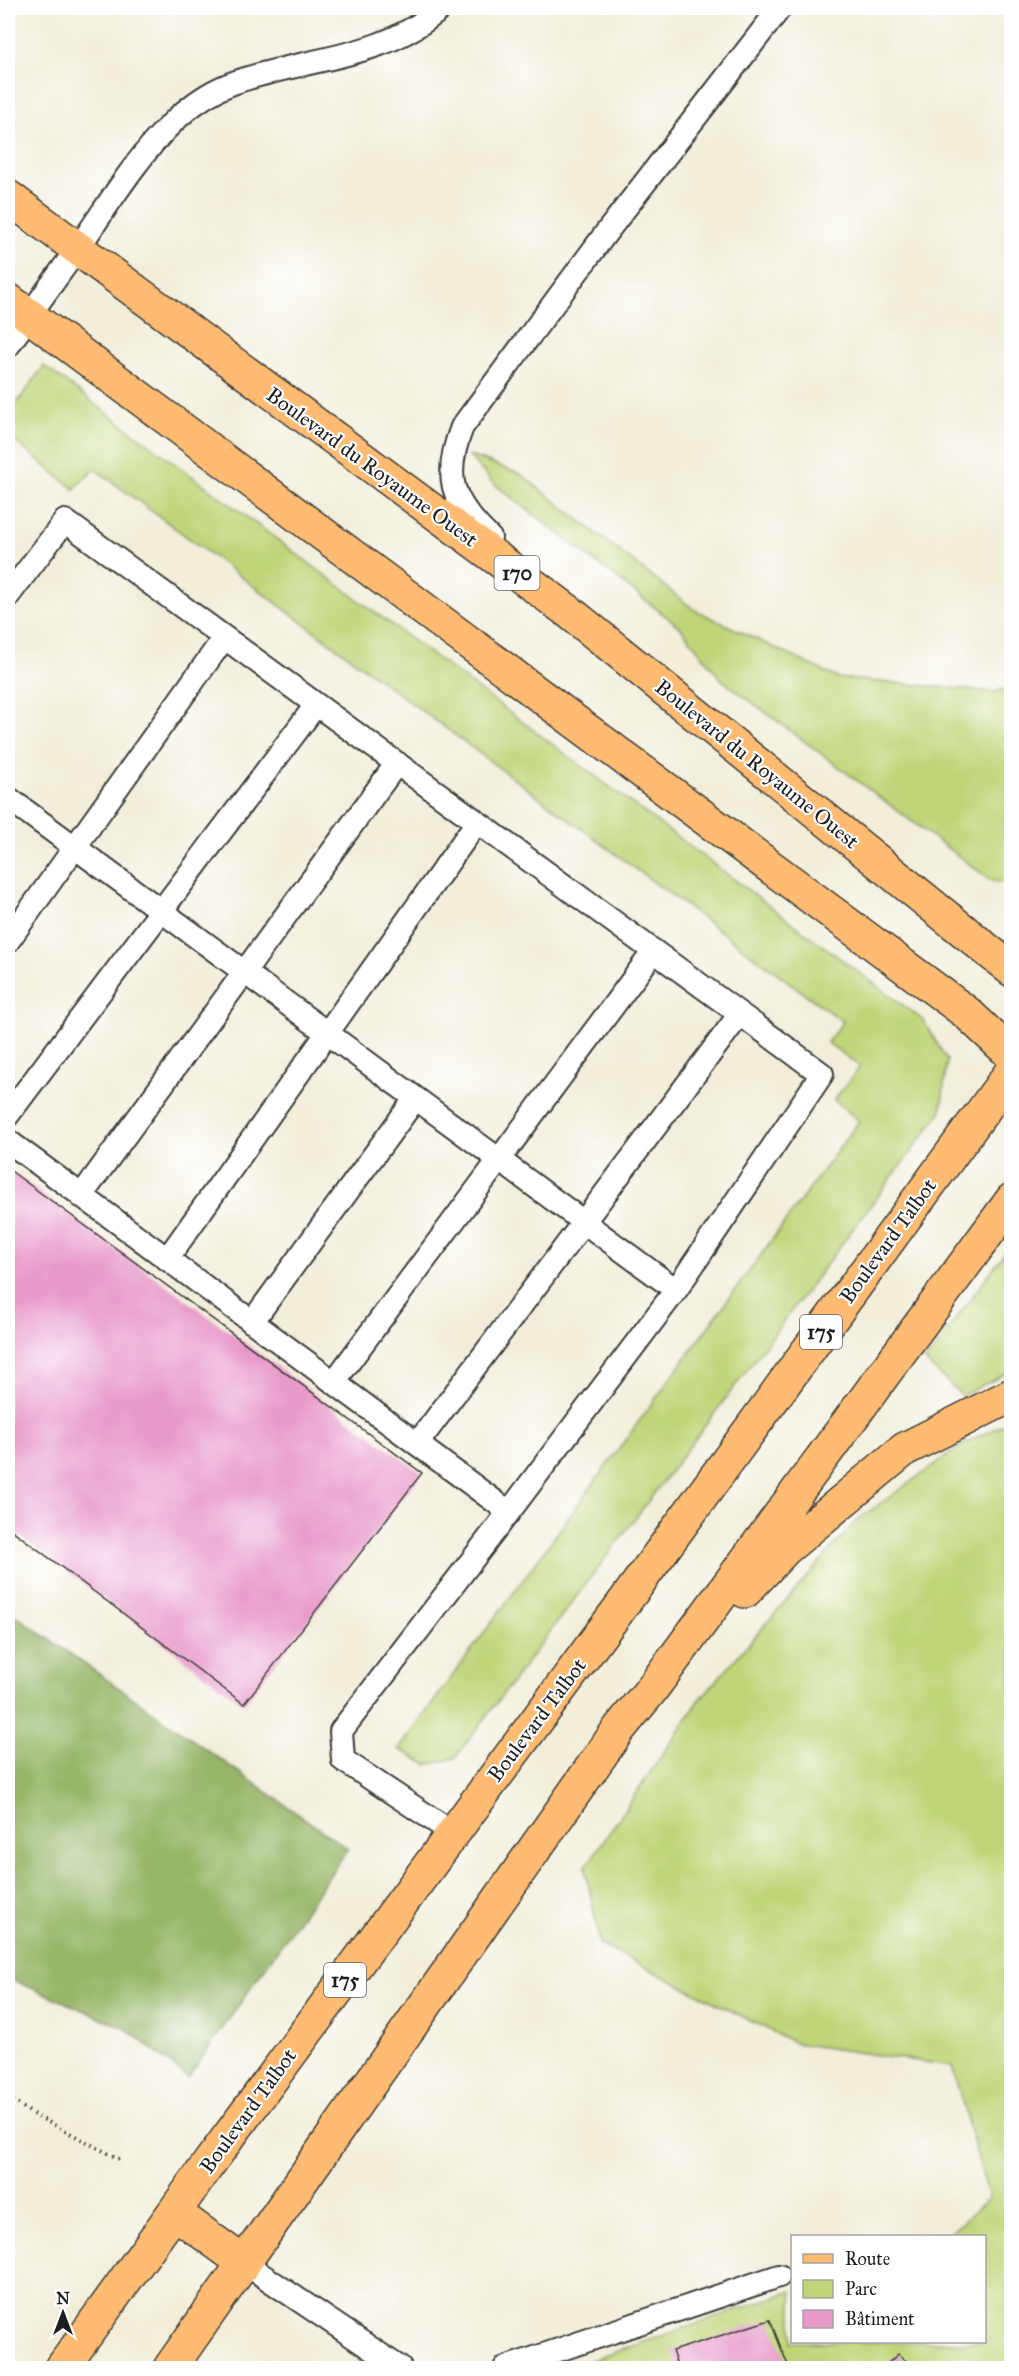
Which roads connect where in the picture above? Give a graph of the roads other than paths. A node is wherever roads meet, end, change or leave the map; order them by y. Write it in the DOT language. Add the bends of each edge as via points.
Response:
graph roads {
  1 [pos="441,8"];
  2 [pos="780,8"];
  3 [pos="8,197"];
  4 [pos="77,249"];
  5 [pos="18,307"];
  6 [pos="8,346"];
  7 [pos="8,596"];
  8 [pos="568,611"];
  9 [pos="224,638"];
  10 [pos="316,705"];
  11 [pos="397,764"];
  12 [pos="8,798"];
  13 [pos="477,822"];
  14 [pos="74,847"];
  15 [pos="161,911"];
  16 [pos="8,941"];
  17 [pos="654,951"];
  18 [pos="1011,970"];
  19 [pos="244,973"];
  20 [pos="740,1014"];
  21 [pos="327,1034"];
  22 [pos="1011,1055"];
  23 [pos="1011,1071"];
  24 [pos="415,1099"];
  25 [pos="8,1115"];
  26 [pos="8,1141"];
  27 [pos="499,1160"];
  28 [pos="81,1196"];
  29 [pos="1011,1200"];
  30 [pos="583,1223"];
  31 [pos="167,1259"];
  32 [pos="676,1290"];
  33 [pos="252,1322"];
  34 [pos="334,1382"];
  35 [pos="1011,1395"];
  36 [pos="417,1444"];
  37 [pos="509,1512"];
  38 [pos="651,1690"];
  39 [pos="453,1833"];
  40 [pos="174,2212"];
  41 [pos="244,2263"];
  42 [pos="779,2276"];
  43 [pos="62,2368"];
  44 [pos="170,2368"];
  45 [pos="400,2368"];
  46 [pos="505,2368"];
  1 -- 4 [label="lane" via="422,24 375,47 232,83 186,109 148,148"];
  2 -- 8 [label="lane" via="462,427 453,450 451,477 459,503 470,519"];
  3 -- 4 [label="main road, Boulevard du Royaume Ouest / 170"];
  4 -- 5 [label="lane"];
  4 -- 8 [label="main road, Boulevard du Royaume Ouest / 170"];
  5 -- 6 [label="lane"];
  5 -- 22 [label="main road" via="967,1013"];
  7 -- 9 [label="lane" via="65,520"];
  8 -- 18 [label="main road, Boulevard du Royaume Ouest / 170"];
  9 -- 10 [label="lane"];
  9 -- 14 [label="lane"];
  10 -- 11 [label="lane"];
  10 -- 15 [label="lane"];
  11 -- 13 [label="lane"];
  11 -- 19 [label="lane"];
  12 -- 14 [label="lane"];
  13 -- 17 [label="lane"];
  13 -- 21 [label="lane"];
  14 -- 15 [label="lane"];
  14 -- 16 [label="lane"];
  15 -- 19 [label="lane"];
  15 -- 25 [label="lane"];
  17 -- 20 [label="lane"];
  17 -- 27 [label="lane"];
  19 -- 21 [label="lane"];
  19 -- 28 [label="lane"];
  20 -- 30 [label="lane"];
  20 -- 32 [label="lane" via="822,1074"];
  21 -- 24 [label="lane"];
  21 -- 31 [label="lane"];
  23 -- 39 [label="main road, Boulevard Talbot / 175"];
  24 -- 27 [label="lane"];
  24 -- 33 [label="lane"];
  26 -- 28 [label="lane"];
  27 -- 30 [label="lane"];
  27 -- 34 [label="lane"];
  28 -- 31 [label="lane"];
  29 -- 38 [label="main road"];
  30 -- 32 [label="lane"];
  30 -- 36 [label="lane"];
  31 -- 33 [label="lane"];
  32 -- 37 [label="lane"];
  33 -- 34 [label="lane"];
  34 -- 36 [label="lane"];
  35 -- 38 [label="main road" via="905,1449 785,1549"];
  36 -- 37 [label="lane"];
  37 -- 39 [label="lane" via="341,1731 343,1760"];
  38 -- 41 [label="main road" via="619,1729"];
  39 -- 40 [label="main road, Boulevard Talbot / 175"];
  40 -- 41 [label="main road"];
  40 -- 43 [label="main road, Boulevard Talbot / 175"];
  41 -- 44 [label="main road"];
  41 -- 45 [label="lane"];
  42 -- 46 [label="lane"];
}
